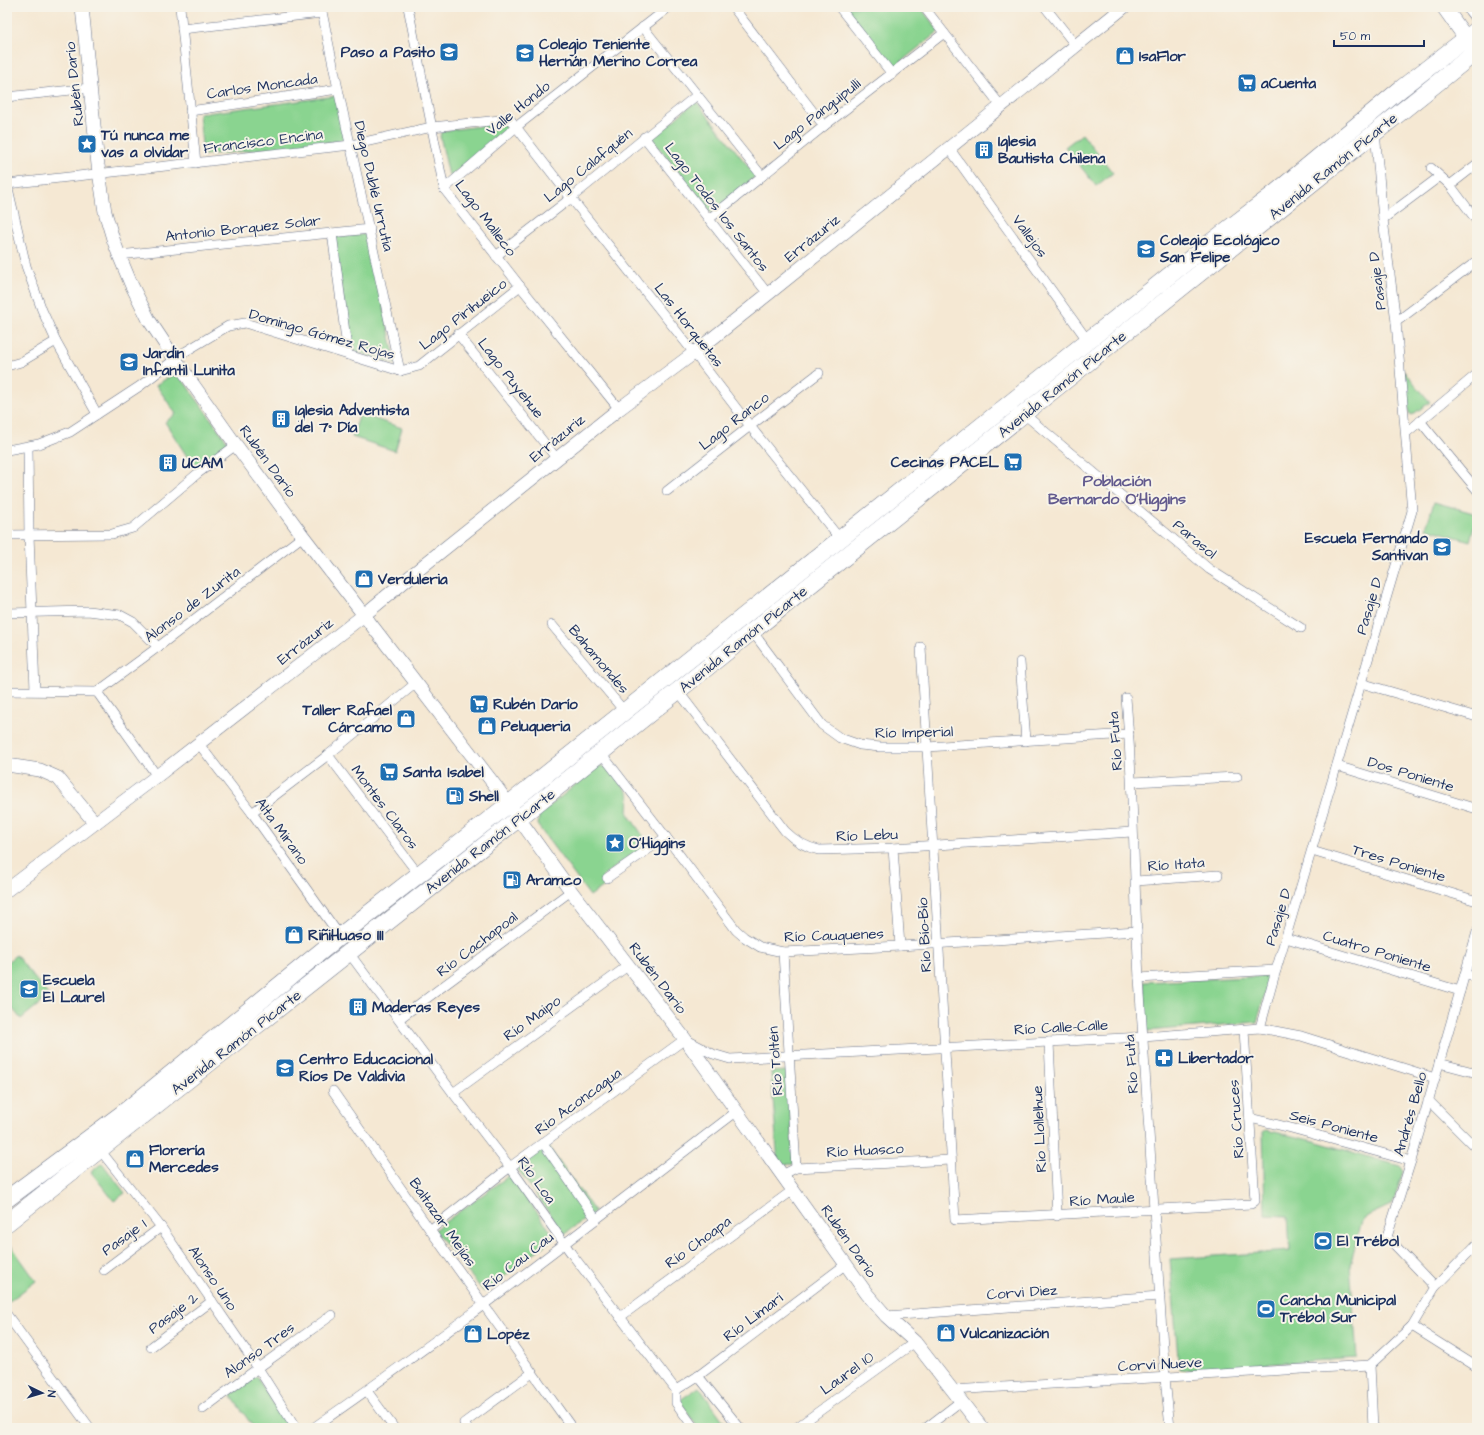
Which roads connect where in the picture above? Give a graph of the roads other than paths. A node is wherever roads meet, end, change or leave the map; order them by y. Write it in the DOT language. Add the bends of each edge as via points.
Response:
graph roads {
  1 [pos="82,7"];
  2 [pos="180,7"];
  3 [pos="408,7"];
  4 [pos="669,7"];
  5 [pos="733,7"];
  6 [pos="838,7"];
  7 [pos="924,7"];
  8 [pos="1045,7"];
  9 [pos="1124,7"];
  10 [pos="1444,7"];
  11 [pos="1470,7"];
  12 [pos="322,10"];
  13 [pos="1477,16"];
  14 [pos="643,27"];
  15 [pos="182,29"];
  16 [pos="944,33"];
  17 [pos="1474,45"];
  18 [pos="1076,46"];
  19 [pos="892,74"];
  20 [pos="90,88"];
  21 [pos="338,89"];
  22 [pos="697,95"];
  23 [pos="7,97"];
  24 [pos="1001,106"];
  25 [pos="190,111"];
  26 [pos="824,126"];
  27 [pos="516,127"];
  28 [pos="432,128"];
  29 [pos="1375,132"];
  30 [pos="644,137"];
  31 [pos="351,145"];
  32 [pos="950,148"];
  33 [pos="196,163"];
  34 [pos="1477,164"];
  35 [pos="1431,168"];
  36 [pos="100,174"];
  37 [pos="762,176"];
  38 [pos="1439,177"];
  39 [pos="7,184"];
  40 [pos="1450,185"];
  41 [pos="444,189"];
  42 [pos="571,198"];
  43 [pos="710,219"];
  44 [pos="1383,219"];
  45 [pos="1477,221"];
  46 [pos="370,229"];
  47 [pos="332,233"];
  48 [pos="119,255"];
  49 [pos="496,256"];
  50 [pos="1477,261"];
  51 [pos="520,286"];
  52 [pos="768,294"];
  53 [pos="1396,322"];
  54 [pos="458,334"];
  55 [pos="1088,340"];
  56 [pos="56,341"];
  57 [pos="694,352"];
  58 [pos="348,355"];
  59 [pos="175,359"];
  60 [pos="7,366"];
  61 [pos="400,371"];
  62 [pos="819,373"];
  63 [pos="1477,374"];
  64 [pos="619,409"];
  65 [pos="97,414"];
  66 [pos="1024,414"];
  67 [pos="1420,420"];
  68 [pos="750,426"];
  69 [pos="1406,432"];
  70 [pos="236,445"];
  71 [pos="28,447"];
  72 [pos="7,450"];
  73 [pos="557,459"];
  74 [pos="1477,490"];
  75 [pos="667,491"];
  76 [pos="7,535"];
  77 [pos="29,535"];
  78 [pos="303,536"];
  79 [pos="840,539"];
  80 [pos="7,613"];
  81 [pos="32,613"];
  82 [pos="364,615"];
  83 [pos="552,625"];
  84 [pos="1301,628"];
  85 [pos="752,631"];
  86 [pos="158,647"];
  87 [pos="921,647"];
  88 [pos="1020,662"];
  89 [pos="416,682"];
  90 [pos="1361,683"];
  91 [pos="35,690"];
  92 [pos="7,691"];
  93 [pos="678,691"];
  94 [pos="97,692"];
  95 [pos="1126,698"];
  96 [pos="625,712"];
  97 [pos="1477,717"];
  98 [pos="1129,734"];
  99 [pos="1026,741"];
  100 [pos="199,744"];
  101 [pos="927,747"];
  102 [pos="601,752"];
  103 [pos="328,756"];
  104 [pos="7,765"];
  105 [pos="1337,766"];
  106 [pos="158,776"];
  107 [pos="1236,777"];
  108 [pos="1132,782"];
  109 [pos="509,804"];
  110 [pos="1477,809"];
  111 [pos="252,813"];
  112 [pos="520,818"];
  113 [pos="95,823"];
  114 [pos="1132,832"];
  115 [pos="666,837"];
  116 [pos="933,845"];
  117 [pos="893,848"];
  118 [pos="1312,851"];
  119 [pos="419,875"];
  120 [pos="1218,875"];
  121 [pos="607,878"];
  122 [pos="1136,881"];
  123 [pos="7,890"];
  124 [pos="571,891"];
  125 [pos="1477,901"];
  126 [pos="1137,931"];
  127 [pos="1477,932"];
  128 [pos="340,936"];
  129 [pos="1286,938"];
  130 [pos="939,944"];
  131 [pos="900,946"];
  132 [pos="783,952"];
  133 [pos="349,953"];
  134 [pos="629,965"];
  135 [pos="1276,970"];
  136 [pos="1465,974"];
  137 [pos="1139,978"];
  138 [pos="1477,978"];
  139 [pos="1460,991"];
  140 [pos="399,1019"];
  141 [pos="1260,1028"];
  142 [pos="1244,1030"];
  143 [pos="1143,1037"];
  144 [pos="685,1039"];
  145 [pos="1048,1042"];
  146 [pos="945,1048"];
  147 [pos="788,1056"];
  148 [pos="1439,1063"];
  149 [pos="1477,1073"];
  150 [pos="1435,1078"];
  151 [pos="333,1091"];
  152 [pos="453,1093"];
  153 [pos="1428,1100"];
  154 [pos="736,1112"];
  155 [pos="1250,1118"];
  156 [pos="543,1143"];
  157 [pos="1477,1149"];
  158 [pos="100,1150"];
  159 [pos="951,1160"];
  160 [pos="1411,1161"];
  161 [pos="510,1167"];
  162 [pos="796,1168"];
  163 [pos="782,1175"];
  164 [pos="793,1190"];
  165 [pos="7,1199"];
  166 [pos="1251,1204"];
  167 [pos="1154,1210"];
  168 [pos="1056,1216"];
  169 [pos="596,1219"];
  170 [pos="955,1220"];
  171 [pos="7,1223"];
  172 [pos="161,1227"];
  173 [pos="430,1230"];
  174 [pos="564,1243"];
  175 [pos="1477,1244"];
  176 [pos="846,1264"];
  177 [pos="104,1270"];
  178 [pos="1435,1287"];
  179 [pos="1160,1296"];
  180 [pos="212,1301"];
  181 [pos="484,1305"];
  182 [pos="7,1314"];
  183 [pos="332,1315"];
  184 [pos="886,1316"];
  185 [pos="620,1317"];
  186 [pos="1412,1326"];
  187 [pos="915,1342"];
  188 [pos="151,1347"];
  189 [pos="1370,1365"];
  190 [pos="1477,1367"];
  191 [pos="258,1368"];
  192 [pos="532,1372"];
  193 [pos="698,1376"];
  194 [pos="1165,1378"];
  195 [pos="676,1390"];
  196 [pos="952,1390"];
  197 [pos="367,1391"];
  198 [pos="961,1401"];
  199 [pos="203,1409"];
  200 [pos="90,1428"];
  201 [pos="296,1428"];
  202 [pos="313,1428"];
  203 [pos="394,1428"];
  204 [pos="467,1428"];
  205 [pos="572,1428"];
  206 [pos="694,1428"];
  207 [pos="740,1428"];
  208 [pos="796,1428"];
  209 [pos="926,1428"];
  210 [pos="982,1428"];
  211 [pos="1170,1428"];
  212 [pos="1373,1428"];
  1 -- 20 [label="street, Rubén Darío"];
  2 -- 15 [label="street"];
  3 -- 28 [label="street, Lago Malleco"];
  4 -- 14 [label="street, Valle Hondo"];
  5 -- 26 [label="street"];
  6 -- 19 [label="street"];
  7 -- 16 [label="street"];
  8 -- 18 [label="street"];
  9 -- 18 [label="street, Errázuriz"];
  10 -- 17 [label="main road"];
  11 -- 13 [label="main road"];
  12 -- 15 [label="street"];
  12 -- 21 [label="street, Diego Dublé Urrutia"];
  14 -- 22 [label="street"];
  14 -- 27 [label="street, Valle Hondo"];
  15 -- 25 [label="street"];
  16 -- 19 [label="street, Lago Panguipulli"];
  16 -- 24 [label="street"];
  17 -- 29 [label="highway, Avenida Ramón Picarte"];
  17 -- 55 [label="highway, Avenida Ramón Picarte" via="1402,88 1274,194"];
  18 -- 24 [label="street, Errázuriz"];
  19 -- 26 [label="street, Lago Panguipulli"];
  20 -- 23 [label="street"];
  20 -- 36 [label="street, Rubén Darío"];
  21 -- 25 [label="street, Carlos Moncada"];
  21 -- 31 [label="street, Diego Dublé Urrutia"];
  22 -- 30 [label="street, Lago Calafquén"];
  22 -- 37 [label="street"];
  24 -- 32 [label="street, Errázuriz"];
  25 -- 33 [label="street"];
  26 -- 37 [label="street, Lago Panguipulli"];
  27 -- 28 [label="street, Francisco Encina" via="510,119"];
  27 -- 41 [label="street, Valle Hondo"];
  27 -- 42 [label="street, Las Horquetas"];
  28 -- 31 [label="street, Francisco Encina"];
  28 -- 41 [label="street, Lago Malleco"];
  29 -- 44 [label="street, Pasaje D"];
  29 -- 66 [label="highway, Avenida Ramón Picarte"];
  30 -- 42 [label="street, Lago Calafquén"];
  30 -- 43 [label="street, Lago Todos los Santos"];
  31 -- 33 [label="street, Francisco Encina"];
  31 -- 46 [label="street, Diego Dublé Urrutia"];
  32 -- 52 [label="street, Errázuriz"];
  32 -- 55 [label="street, Vallejos"];
  33 -- 36 [label="street, Francisco Encina"];
  34 -- 40 [label="street"];
  35 -- 38 [label="street"];
  36 -- 39 [label="street, Francisco Encina"];
  36 -- 48 [label="street, Rubén Darío" via="105,212"];
  37 -- 43 [label="street, Lago Panguipulli"];
  38 -- 40 [label="street"];
  38 -- 44 [label="street"];
  39 -- 56 [label="street" via="26,266"];
  40 -- 45 [label="street"];
  41 -- 49 [label="street, Lago Malleco"];
  42 -- 49 [label="street, Lago Calafquén"];
  42 -- 57 [label="street, Las Horquetas"];
  43 -- 52 [label="street, Lago Todos los Santos"];
  44 -- 53 [label="street, Pasaje D"];
  46 -- 47 [label="street, Antonio Borquez Solar"];
  46 -- 61 [label="street, Diego Dublé Urrutia"];
  47 -- 48 [label="street, Antonio Borquez Solar"];
  47 -- 58 [label="street"];
  48 -- 59 [label="street, Rubén Darío" via="149,320"];
  49 -- 51 [label="street, Lago Malleco"];
  50 -- 53 [label="street"];
  51 -- 54 [label="street, Lago Pirihueico"];
  51 -- 64 [label="street, Lago Malleco"];
  52 -- 57 [label="street, Errázuriz"];
  53 -- 69 [label="street, Pasaje D"];
  54 -- 61 [label="street, Lago Pirihueico" via="419,366"];
  54 -- 73 [label="street, Lago Puyehue"];
  55 -- 79 [label="highway, Avenida Ramón Picarte"];
  56 -- 60 [label="street" via="21,362"];
  56 -- 65 [label="street"];
  57 -- 64 [label="street, Errázuriz"];
  57 -- 68 [label="street, Las Horquetas"];
  58 -- 59 [label="street, Domingo Gómez Rojas" via="245,323 228,326"];
  58 -- 61 [label="street, Domingo Gómez Rojas"];
  59 -- 65 [label="street, Domingo Gómez Rojas"];
  59 -- 70 [label="street, Rubén Darío"];
  62 -- 68 [label="street, Lago Ranco"];
  63 -- 67 [label="street"];
  64 -- 73 [label="street, Errázuriz"];
  65 -- 71 [label="street, Domingo Gómez Rojas" via="60,437"];
  66 -- 84 [label="street, Parasol" via="1209,569"];
  66 -- 85 [label="highway, Avenida Ramón Picarte"];
  67 -- 69 [label="street"];
  67 -- 74 [label="street"];
  68 -- 75 [label="street, Lago Ranco"];
  68 -- 79 [label="street, Las Horquetas"];
  69 -- 90 [label="street, Pasaje D" via="1412,511"];
  70 -- 77 [label="street" via="133,528 112,534"];
  70 -- 78 [label="street, Rubén Darío"];
  71 -- 72 [label="street, Domingo Gómez Rojas"];
  71 -- 77 [label="street"];
  73 -- 82 [label="street, Errázuriz"];
  76 -- 77 [label="street"];
  77 -- 81 [label="street"];
  78 -- 82 [label="street, Rubén Darío"];
  78 -- 86 [label="street, Alonso de Zurita"];
  79 -- 96 [label="highway, Avenida Ramón Picarte"];
  80 -- 81 [label="street"];
  81 -- 86 [label="street" via="88,611 120,614 133,622"];
  81 -- 91 [label="street"];
  82 -- 89 [label="street, Rubén Darío"];
  82 -- 100 [label="street, Errázuriz"];
  83 -- 96 [label="street, Bahamondes"];
  85 -- 93 [label="highway, Avenida Ramón Picarte"];
  85 -- 101 [label="street, Río Imperial" via="822,725 831,732 850,742 865,746"];
  86 -- 94 [label="street, Alonso de Zurita"];
  87 -- 101 [label="street, Río Bío-Bío"];
  88 -- 99 [label="street"];
  89 -- 103 [label="street"];
  89 -- 109 [label="street, Rubén Darío"];
  90 -- 97 [label="street"];
  90 -- 105 [label="street, Pasaje D"];
  91 -- 92 [label="street"];
  91 -- 94 [label="street"];
  93 -- 102 [label="highway, Avenida Ramón Picarte"];
  93 -- 117 [label="street, Río Lebu" via="785,831 797,841 819,850"];
  94 -- 106 [label="street"];
  95 -- 98 [label="street, Río Futa"];
  96 -- 109 [label="highway, Avenida Ramón Picarte"];
  98 -- 99 [label="street, Río Imperial"];
  98 -- 108 [label="street, Río Futa"];
  99 -- 101 [label="street, Río Imperial"];
  100 -- 106 [label="street, Errázuriz"];
  100 -- 111 [label="street, Alta Mirano"];
  101 -- 116 [label="street, Río Bío-Bío"];
  102 -- 112 [label="highway, Avenida Ramón Picarte"];
  102 -- 115 [label="street, Río Cauquenes"];
  103 -- 111 [label="street"];
  103 -- 119 [label="street, Montes Claros"];
  104 -- 113 [label="street" via="40,770 58,778"];
  105 -- 110 [label="street, Dos Poniente"];
  105 -- 118 [label="street, Pasaje D"];
  106 -- 113 [label="street, Errázuriz"];
  107 -- 108 [label="street"];
  108 -- 114 [label="street, Río Futa"];
  109 -- 112 [label="street, Rubén Darío"];
  109 -- 119 [label="highway, Avenida Ramón Picarte"];
  111 -- 128 [label="street, Alta Mirano"];
  112 -- 124 [label="street, Rubén Darío"];
  112 -- 133 [label="highway, Avenida Ramón Picarte"];
  113 -- 123 [label="street, Errázuriz"];
  114 -- 116 [label="street, Río Lebu"];
  114 -- 122 [label="street, Río Futa"];
  115 -- 121 [label="street"];
  115 -- 132 [label="street, Río Cauquenes" via="736,930 760,947"];
  116 -- 117 [label="street, Río Lebu"];
  116 -- 130 [label="street, Río Bío-Bío"];
  117 -- 131 [label="street, Río Bío-Bío"];
  118 -- 125 [label="street, Tres Poniente"];
  118 -- 129 [label="street, Pasaje D"];
  119 -- 128 [label="highway, Avenida Ramón Picarte"];
  120 -- 122 [label="street, Río Itata"];
  122 -- 126 [label="street, Río Futa"];
  124 -- 134 [label="street, Rubén Darío"];
  124 -- 140 [label="street, Río Cachapoal"];
  126 -- 130 [label="street, Río Cauquenes"];
  126 -- 137 [label="street, Río Futa"];
  127 -- 136 [label="street, Andrés Bello"];
  128 -- 165 [label="highway, Avenida Ramón Picarte" via="123,1113"];
  129 -- 135 [label="street, Pasaje D"];
  129 -- 139 [label="street, Cuatro Poniente"];
  130 -- 131 [label="street, Río Cauquenes"];
  130 -- 146 [label="street, Río Bío-Bío"];
  131 -- 132 [label="street, Río Cauquenes"];
  132 -- 147 [label="street, Río Toltén"];
  133 -- 140 [label="street, Río Loa"];
  133 -- 158 [label="highway, Avenida Ramón Picarte"];
  134 -- 144 [label="street, Rubén Darío"];
  134 -- 152 [label="street, Río Maipo"];
  135 -- 137 [label="street"];
  135 -- 141 [label="street, Pasaje D"];
  136 -- 138 [label="street"];
  136 -- 139 [label="street, Andrés Bello"];
  137 -- 143 [label="street, Río Futa"];
  139 -- 148 [label="street, Andrés Bello"];
  140 -- 152 [label="street, Río Loa"];
  141 -- 142 [label="street, Río Calle-Calle"];
  141 -- 150 [label="street, Río Calle-Calle" via="1301,1036"];
  142 -- 143 [label="street, Río Calle-Calle"];
  142 -- 155 [label="street, Río Cruces"];
  143 -- 145 [label="street, Río Calle-Calle"];
  143 -- 167 [label="street, Río Futa"];
  144 -- 147 [label="street, Río Calle-Calle" via="713,1054 730,1059"];
  144 -- 154 [label="street, Rubén Darío"];
  144 -- 156 [label="street, Río Aconcagua"];
  145 -- 146 [label="street, Río Calle-Calle"];
  145 -- 168 [label="street, Río Llollelhue"];
  146 -- 147 [label="street, Río Calle-Calle"];
  146 -- 159 [label="street, Río Bío-Bío"];
  147 -- 162 [label="street, Río Toltén"];
  148 -- 149 [label="street"];
  148 -- 150 [label="street, Andrés Bello"];
  150 -- 153 [label="street, Andrés Bello"];
  151 -- 173 [label="street, Baltazar Mejías"];
  152 -- 161 [label="street, Río Loa"];
  153 -- 157 [label="street"];
  153 -- 160 [label="street, Andrés Bello"];
  154 -- 163 [label="street, Rubén Darío"];
  154 -- 169 [label="street, Río Cau Cau"];
  155 -- 160 [label="street, Seis Poniente"];
  155 -- 166 [label="street, Río Cruces" via="1255,1201"];
  156 -- 161 [label="street, Río Aconcagua"];
  156 -- 169 [label="street"];
  158 -- 171 [label="highway, Avenida Ramón Picarte"];
  158 -- 172 [label="street, Alonso Uno"];
  159 -- 162 [label="street, Río Huasco"];
  159 -- 170 [label="street, Río Bío-Bío"];
  160 -- 178 [label="street, Andrés Bello" via="1387,1237"];
  161 -- 173 [label="street, Río Aconcagua"];
  161 -- 174 [label="street, Río Loa"];
  162 -- 163 [label="street, Río Huasco"];
  163 -- 164 [label="street, Rubén Darío"];
  164 -- 176 [label="street, Rubén Darío"];
  164 -- 185 [label="street, Río Choapa"];
  166 -- 167 [label="street, Río Maule"];
  167 -- 168 [label="street, Río Maule"];
  167 -- 179 [label="street, Río Futa"];
  168 -- 170 [label="street, Río Maule"];
  169 -- 174 [label="street, Río Cau Cau"];
  172 -- 177 [label="street, Pasaje 1"];
  172 -- 180 [label="street, Alonso Uno"];
  173 -- 181 [label="street, Baltazar Mejías"];
  174 -- 181 [label="street, Río Cau Cau"];
  174 -- 185 [label="street, Río Loa"];
  175 -- 178 [label="street"];
  176 -- 184 [label="street, Rubén Darío"];
  176 -- 193 [label="street, Río Limarí"];
  178 -- 186 [label="street"];
  179 -- 184 [label="street, Corvi Diez"];
  179 -- 194 [label="street, Río Futa"];
  180 -- 188 [label="street, Pasaje 2"];
  180 -- 191 [label="street, Alonso Uno"];
  181 -- 192 [label="street, Baltazar Mejías"];
  181 -- 197 [label="street, Río Cau Cau"];
  182 -- 200 [label="street"];
  183 -- 191 [label="street, Alonso Tres"];
  184 -- 187 [label="street, Rubén Darío"];
  185 -- 195 [label="street, Río Loa"];
  186 -- 189 [label="street"];
  186 -- 190 [label="street"];
  187 -- 196 [label="street, Rubén Darío"];
  187 -- 208 [label="street, Laurel 10"];
  189 -- 194 [label="street, Corvi Nueve"];
  189 -- 212 [label="street"];
  191 -- 199 [label="street, Alonso Tres"];
  191 -- 201 [label="street, Alonso Uno"];
  192 -- 204 [label="street" via="464,1423"];
  192 -- 205 [label="street, Baltazar Mejías"];
  193 -- 195 [label="street, Río Limarí"];
  193 -- 207 [label="street"];
  194 -- 196 [label="street, Corvi Nueve"];
  194 -- 211 [label="street, Río Futa"];
  195 -- 206 [label="street, Río Loa" via="676,1403"];
  196 -- 198 [label="street, Rubén Darío"];
  197 -- 202 [label="street, Río Cau Cau"];
  197 -- 203 [label="street"];
  198 -- 209 [label="street"];
  198 -- 210 [label="street, Rubén Darío"];
}
